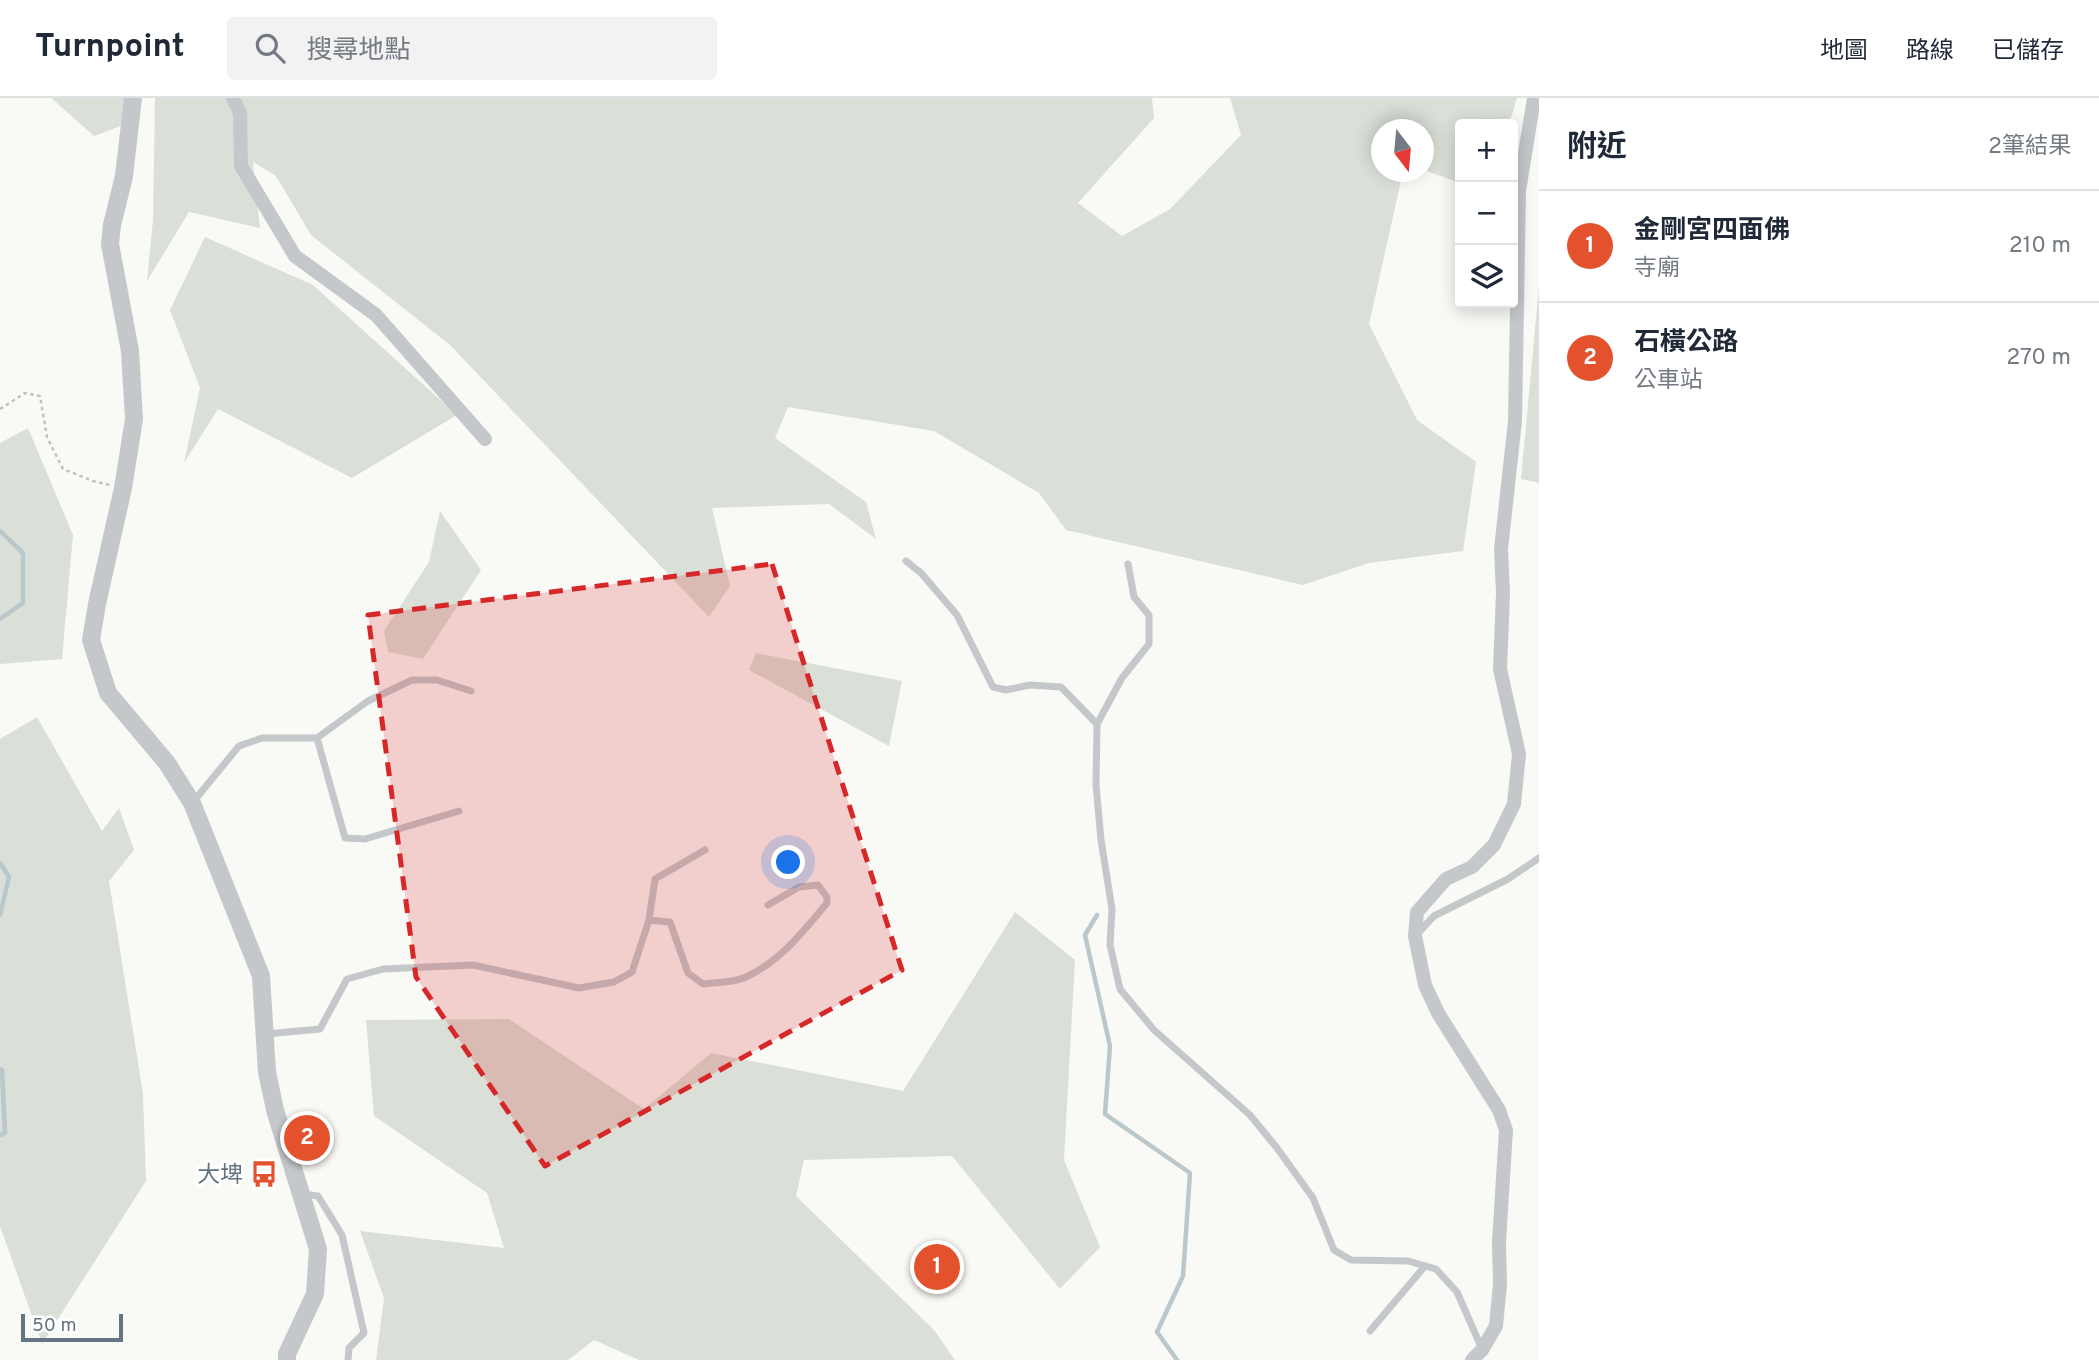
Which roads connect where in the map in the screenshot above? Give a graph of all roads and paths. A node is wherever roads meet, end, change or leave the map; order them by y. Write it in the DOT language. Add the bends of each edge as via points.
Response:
graph roads {
  1 [pos="133,98"];
  2 [pos="233,98"];
  3 [pos="1534,98"];
  4 [pos="0,409"];
  5 [pos="485,439"];
  6 [pos="123,488"];
  7 [pos="906,561"];
  8 [pos="1128,564"];
  9 [pos="471,691"];
  10 [pos="1097,724"];
  11 [pos="317,738"];
  12 [pos="192,803"];
  13 [pos="458,811"];
  14 [pos="705,850"];
  15 [pos="1539,858"];
  16 [pos="768,905"];
  17 [pos="649,920"];
  18 [pos="1415,936"];
  19 [pos="265,1034"];
  20 [pos="302,1194"];
  21 [pos="1425,1266"];
  22 [pos="1370,1331"];
  23 [pos="1477,1355"];
  24 [pos="287,1360"];
  25 [pos="348,1360"];
  1 -- 6 [label="street" via="110,244 130,351 134,419"];
  2 -- 5 [label="street" via="240,113 241,166 295,257 376,315"];
  3 -- 18 [label="street" via="1519,191 1515,421 1501,549 1500,669 1519,754 1514,804 1494,845 1472,867 1446,879 1417,912"];
  4 -- 6 [label="path" via="25,393 40,396 47,437 63,470"];
  6 -- 12 [label="street" via="92,640 108,693 167,764"];
  7 -- 10 [label="lane" via="957,615 993,687 1061,687"];
  8 -- 10 [label="lane" via="1134,597 1149,615 1149,644 1122,678"];
  9 -- 11 [label="lane" via="438,680 412,680 368,701"];
  10 -- 21 [label="lane" via="1096,785 1112,909 1110,945 1120,989 1154,1030 1250,1115 1278,1148 1313,1198 1334,1250 1351,1260 1408,1261"];
  11 -- 12 [label="lane" via="262,738 239,746"];
  11 -- 13 [label="lane" via="345,838 365,839"];
  12 -- 19 [label="street" via="261,976"];
  14 -- 17 [label="lane" via="655,879"];
  15 -- 18 [label="lane" via="1434,916"];
  16 -- 17 [label="lane" via="799,887 818,885 827,897 827,903 773,961 744,979 703,984 688,973 670,922"];
  17 -- 19 [label="lane" via="632,972 614,982 579,988 472,965 383,969 347,979 320,1029"];
  18 -- 23 [label="street" via="1425,985 1438,1013 1499,1110 1506,1130 1496,1326"];
  19 -- 20 [label="street" via="275,1110"];
  20 -- 24 [label="street" via="318,1249 315,1294"];
  20 -- 25 [label="lane" via="318,1196 342,1235 364,1333 349,1348"];
  21 -- 22 [label="lane"];
  21 -- 23 [label="lane" via="1436,1269 1457,1292"];
}
